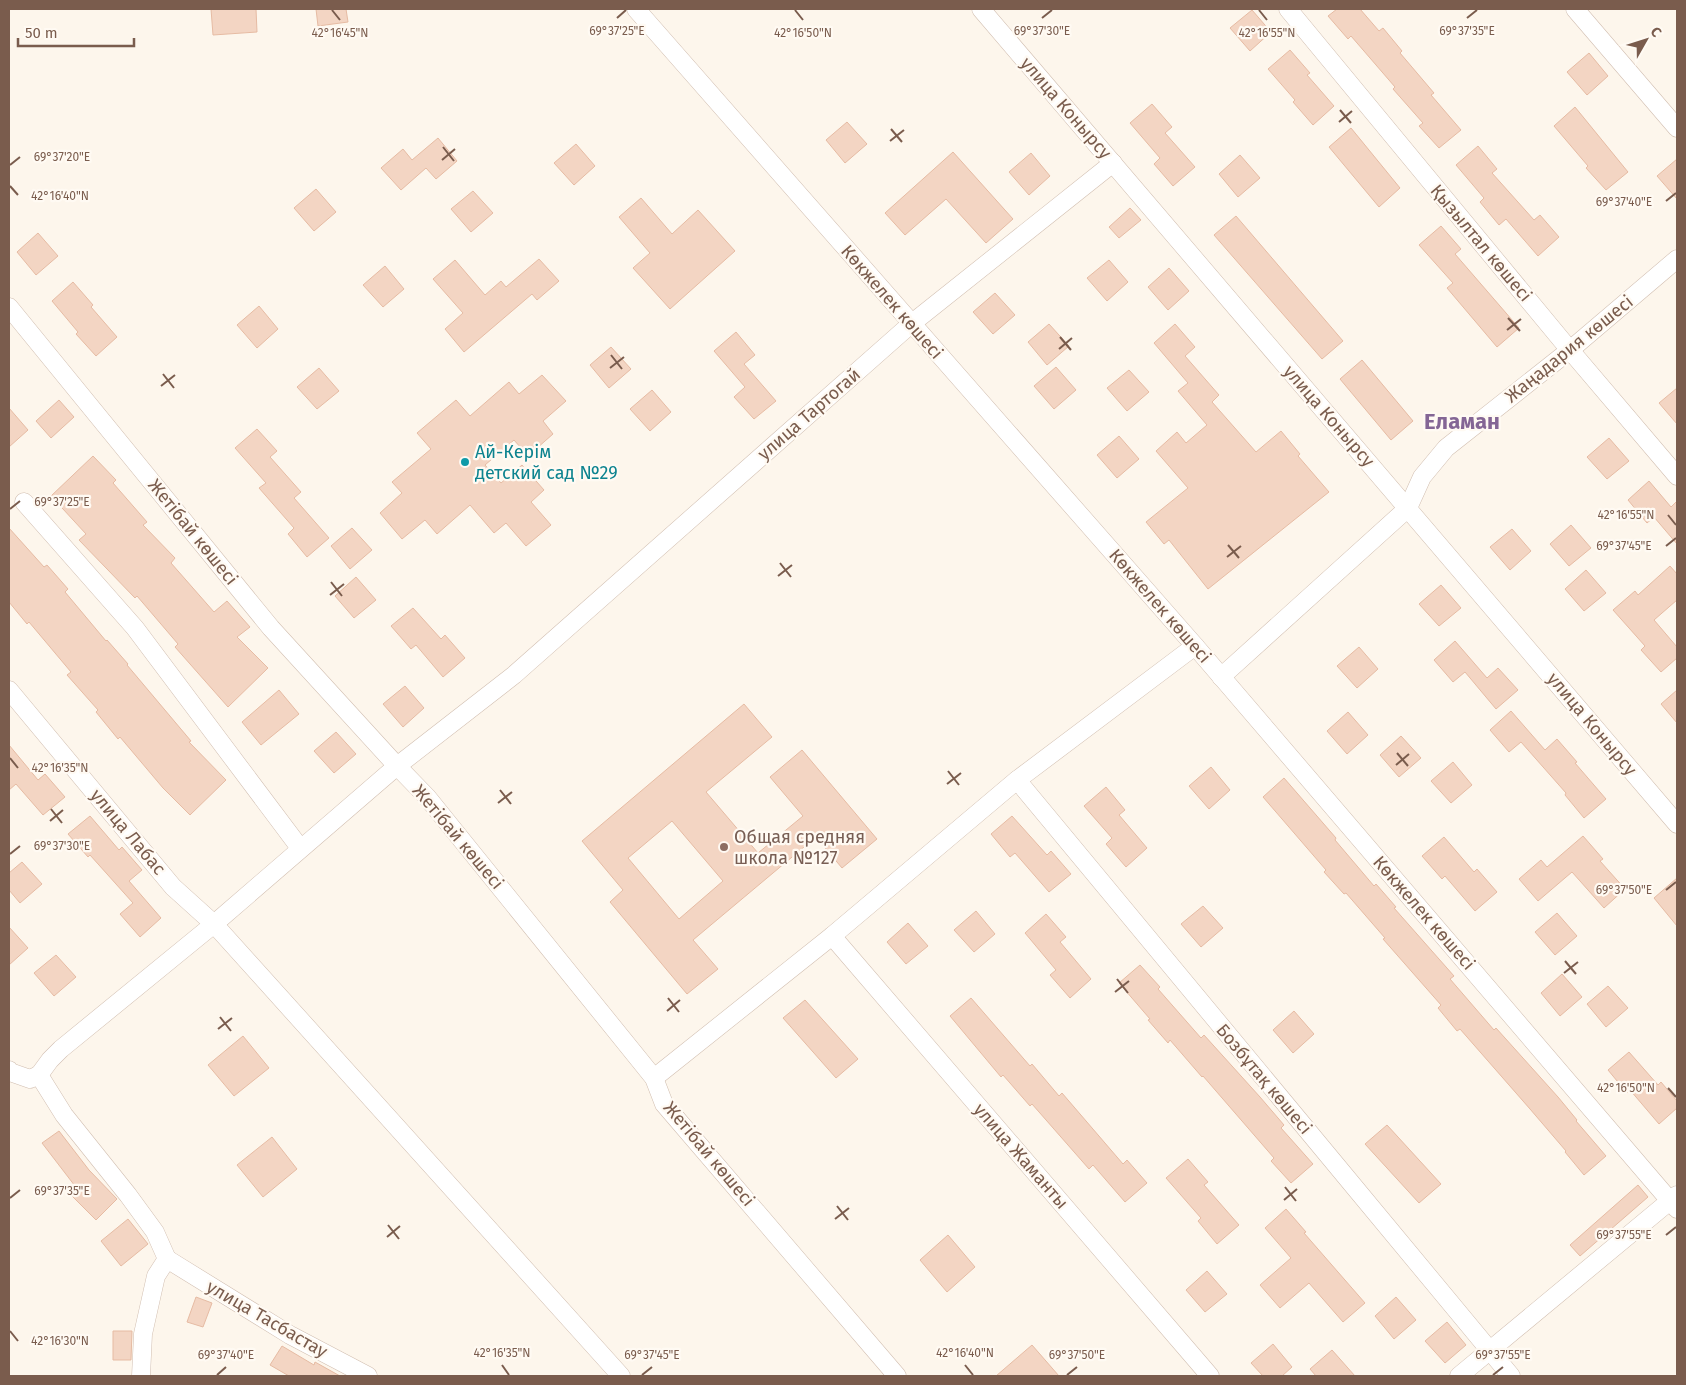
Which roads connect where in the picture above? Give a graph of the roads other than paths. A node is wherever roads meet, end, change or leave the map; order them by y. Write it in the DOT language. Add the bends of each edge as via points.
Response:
graph roads {
  1 [pos="636,9"];
  2 [pos="981,9"];
  3 [pos="1288,9"];
  4 [pos="1575,9"];
  5 [pos="1677,128"];
  6 [pos="1113,163"];
  7 [pos="1677,259"];
  8 [pos="9,307"];
  9 [pos="911,324"];
  10 [pos="1570,350"];
  11 [pos="1677,476"];
  12 [pos="24,502"];
  13 [pos="1408,508"];
  14 [pos="1195,646"];
  15 [pos="1221,677"];
  16 [pos="9,690"];
  17 [pos="397,766"];
  18 [pos="1017,780"];
  19 [pos="1677,824"];
  20 [pos="300,848"];
  21 [pos="214,924"];
  22 [pos="832,936"];
  23 [pos="9,1070"];
  24 [pos="39,1075"];
  25 [pos="654,1078"];
  26 [pos="1675,1201"];
  27 [pos="167,1259"];
  28 [pos="1489,1351"];
  29 [pos="141,1376"];
  30 [pos="368,1376"];
  31 [pos="621,1376"];
  32 [pos="897,1376"];
  33 [pos="1210,1376"];
  34 [pos="1459,1376"];
  35 [pos="1511,1376"];
  1 -- 9 [label="street, Көкжелек көшесі"];
  2 -- 6 [label="street, улица Конырсу"];
  3 -- 10 [label="street, Қызылтал көшесі"];
  4 -- 5 [label="street"];
  6 -- 9 [label="street, улица Тартогай"];
  6 -- 13 [label="street, улица Конырсу"];
  7 -- 10 [label="street, Жаңадария көшесі"];
  8 -- 17 [label="street, Жетібай көшесі" via="271,628"];
  9 -- 14 [label="street, Көкжелек көшесі"];
  9 -- 17 [label="street, улица Тартогай" via="514,675"];
  10 -- 11 [label="street, Қызылтал көшесі"];
  10 -- 13 [label="street, Жаңадария көшесі" via="1446,448 1422,478"];
  12 -- 20 [label="street" via="135,628"];
  13 -- 15 [label="street"];
  13 -- 19 [label="street, улица Конырсу"];
  14 -- 15 [label="street, Көкжелек көшесі"];
  14 -- 18 [label="street"];
  15 -- 26 [label="street, Көкжелек көшесі"];
  16 -- 21 [label="street, улица Лабас" via="173,887"];
  17 -- 20 [label="street, улица Тартогай"];
  17 -- 25 [label="street, Жетібай көшесі" via="427,797"];
  18 -- 22 [label="street"];
  18 -- 28 [label="street, Бозбұтақ көшесі"];
  20 -- 21 [label="street, улица Тартогай"];
  21 -- 24 [label="street, улица Тартогай" via="61,1049"];
  21 -- 31 [label="street, улица Лабас"];
  22 -- 25 [label="street"];
  22 -- 33 [label="street, улица Жаманты"];
  23 -- 24 [label="street" via="30,1078"];
  24 -- 27 [label="street" via="64,1115 155,1232"];
  25 -- 32 [label="street, Жетібай көшесі" via="664,1104"];
  26 -- 28 [label="street"];
  27 -- 29 [label="street" via="156,1276 143,1334"];
  27 -- 30 [label="street, улица Тасбастау" via="290,1335"];
  28 -- 34 [label="street"];
  28 -- 35 [label="street, Бозбұтақ көшесі"];
}
